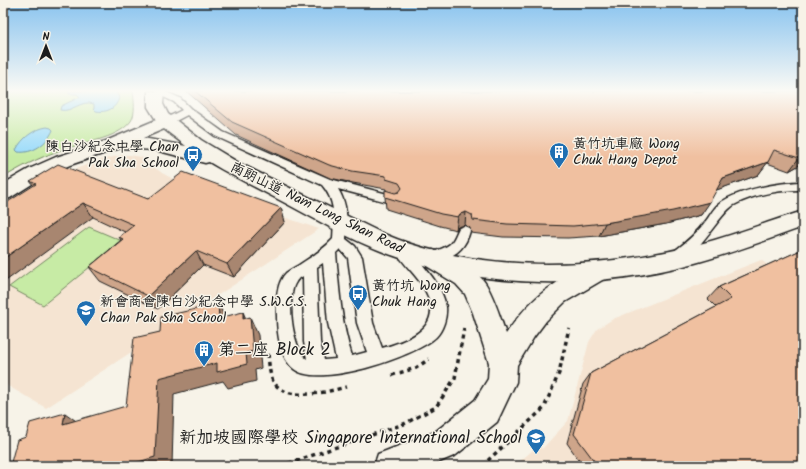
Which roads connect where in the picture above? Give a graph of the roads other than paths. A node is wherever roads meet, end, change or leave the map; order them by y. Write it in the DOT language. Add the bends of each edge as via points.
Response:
graph roads {
  1 [pos="159,113"];
  2 [pos="186,113"];
  3 [pos="189,113"];
  4 [pos="166,122"];
  5 [pos="112,145"];
  6 [pos="225,164"];
  7 [pos="326,182"];
  8 [pos="803,186"];
  9 [pos="3,193"];
  10 [pos="394,200"];
  11 [pos="803,219"];
  12 [pos="340,231"];
  13 [pos="464,232"];
  14 [pos="402,250"];
  15 [pos="329,252"];
  16 [pos="433,259"];
  17 [pos="675,259"];
  18 [pos="310,264"];
  19 [pos="596,272"];
  20 [pos="378,358"];
  21 [pos="503,363"];
  22 [pos="346,364"];
  23 [pos="317,368"];
  24 [pos="390,466"];
  1 -- 4 [label="street, 南朗山道 Nam Long Shan Road"];
  2 -- 4 [label="lane"];
  3 -- 7 [label="lane" via="219,134"];
  4 -- 5 [label="street"];
  4 -- 6 [label="street, 南朗山道 Nam Long Shan Road"];
  5 -- 6 [label="street, 南朗山道 Nam Long Shan Road" via="132,143 172,147"];
  5 -- 9 [label="street" via="50,166"];
  6 -- 12 [label="street, 南朗山道 Nam Long Shan Road"];
  7 -- 10 [label="lane"];
  7 -- 12 [label="lane" via="338,197"];
  8 -- 17 [label="lane" via="772,188 730,202 695,242"];
  11 -- 17 [label="street" via="734,243"];
  12 -- 14 [label="street, 南朗山道 Nam Long Shan Road"];
  12 -- 15 [label="lane"];
  12 -- 20 [label="lane" via="355,257 365,323"];
  13 -- 16 [label="lane" via="461,242 452,251"];
  14 -- 16 [label="street, 南朗山道 Nam Long Shan Road"];
  14 -- 20 [label="lane" via="434,291 438,307 437,320 432,331 423,340"];
  15 -- 18 [label="lane"];
  15 -- 22 [label="lane" via="336,329"];
  16 -- 19 [label="street, 南朗山道 Nam Long Shan Road" via="489,270 559,274"];
  16 -- 21 [label="street, 南朗山道 Nam Long Shan Road" via="464,277 475,288"];
  17 -- 19 [label="street"];
  18 -- 23 [label="lane" via="312,342"];
  18 -- 23 [label="lane" via="287,282 286,329 294,359 302,366"];
  19 -- 21 [label="street, 南朗山道 Nam Long Shan Road" via="552,298 538,311"];
  20 -- 22 [label="lane"];
  21 -- 24 [label="street, 南朗山道 Nam Long Shan Road" via="502,382 486,410 445,444"];
  22 -- 23 [label="lane"];
}
